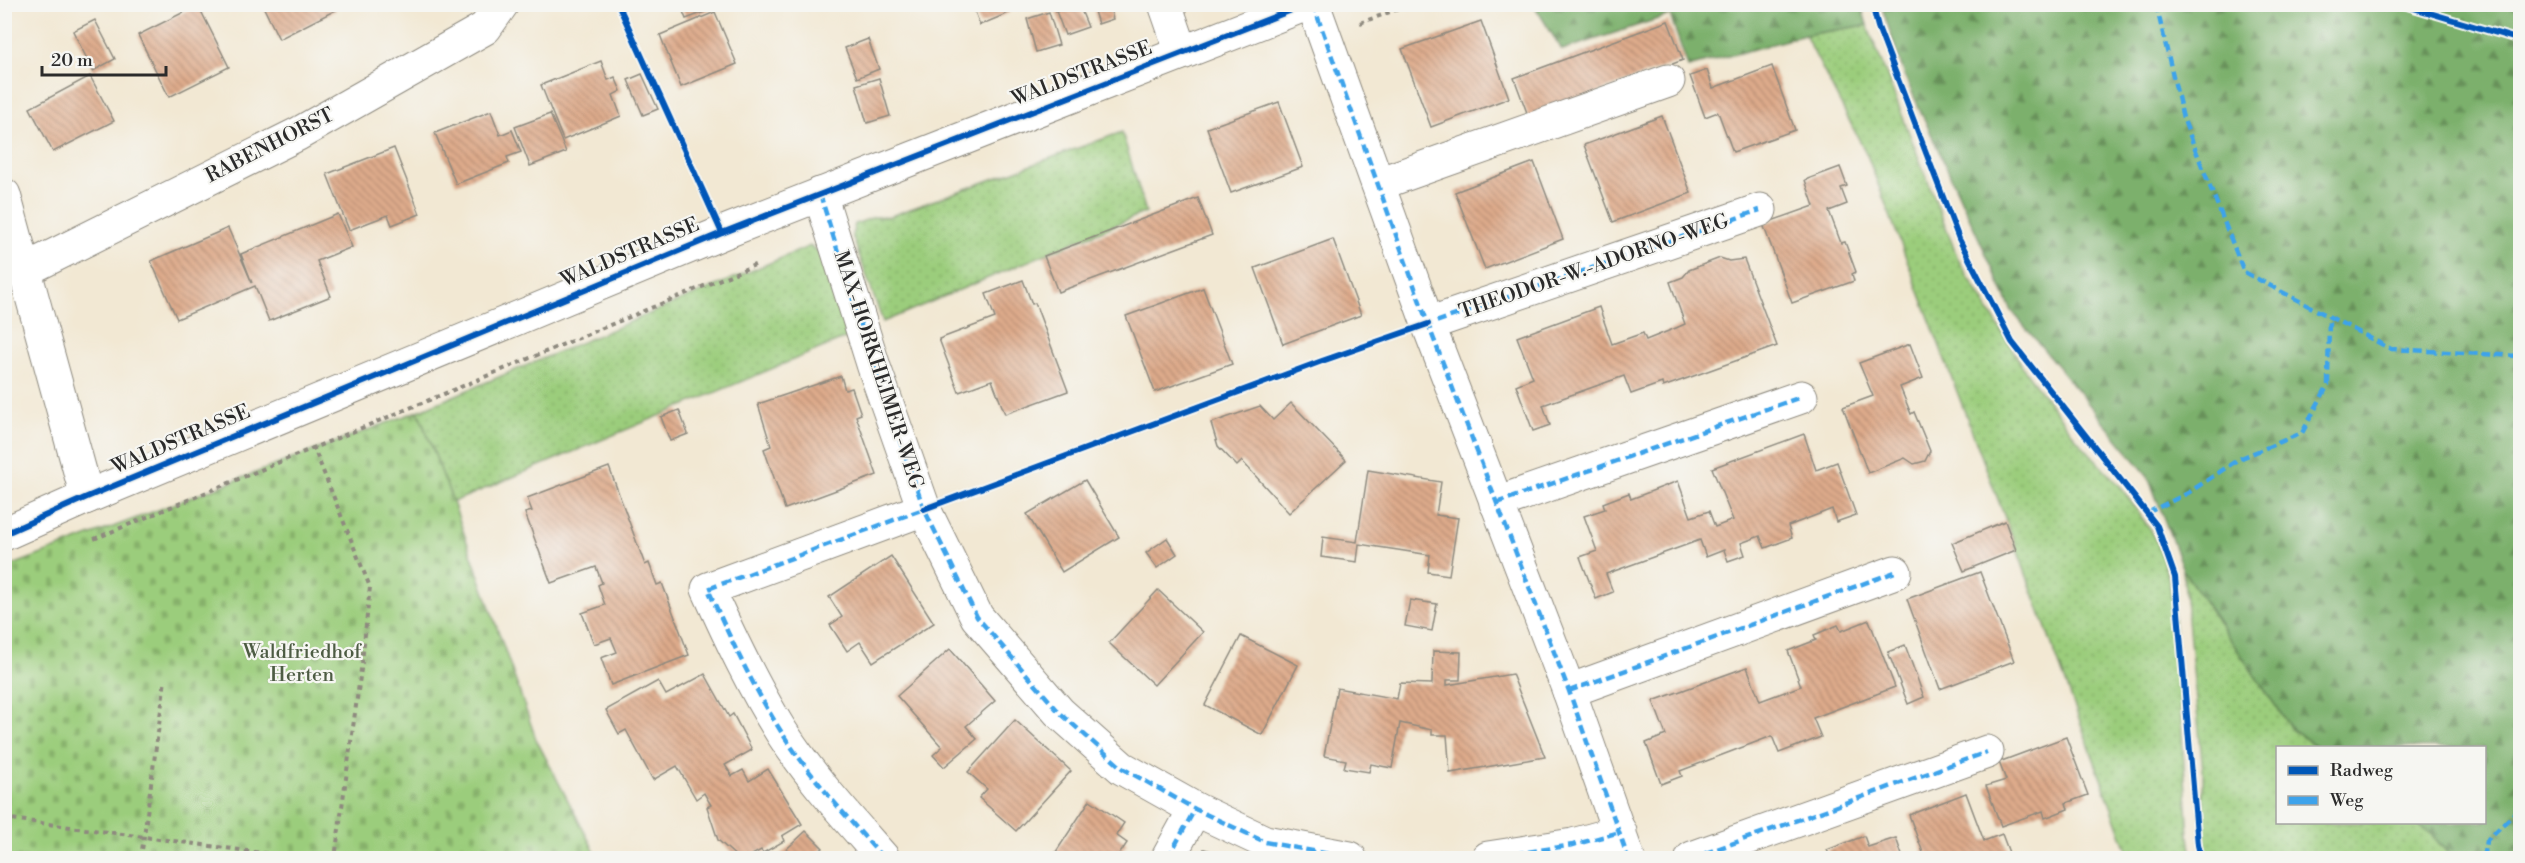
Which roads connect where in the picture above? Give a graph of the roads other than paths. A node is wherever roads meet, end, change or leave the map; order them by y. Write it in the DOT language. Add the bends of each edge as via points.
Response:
graph roads {
  1 [pos="502,4"];
  2 [pos="1165,4"];
  3 [pos="1307,4"];
  4 [pos="1312,4"];
  5 [pos="1182,53"];
  6 [pos="1668,81"];
  7 [pos="1377,184"];
  8 [pos="820,194"];
  9 [pos="4,195"];
  10 [pos="1760,210"];
  11 [pos="25,270"];
  12 [pos="1428,324"];
  13 [pos="1801,397"];
  14 [pos="87,497"];
  15 [pos="1496,503"];
  16 [pos="924,509"];
  17 [pos="4,534"];
  18 [pos="1895,572"];
  19 [pos="1569,691"];
  20 [pos="1987,752"];
  21 [pos="1195,809"];
  22 [pos="1624,845"];
  23 [pos="883,858"];
  24 [pos="1168,858"];
  25 [pos="1350,858"];
  26 [pos="1488,858"];
  27 [pos="1692,858"];
  1 -- 11 [label="street, RABENHORST" via="485,28 298,134"];
  2 -- 5 [label="street"];
  3 -- 5 [label="street, WALDSTRASSE"];
  4 -- 7 [label="street"];
  5 -- 8 [label="street, WALDSTRASSE"];
  6 -- 7 [label="street"];
  7 -- 12 [label="street"];
  8 -- 14 [label="street, WALDSTRASSE"];
  8 -- 16 [label="street, MAX-HORKHEIMER-WEG"];
  9 -- 11 [label="street"];
  10 -- 12 [label="street, THEODOR-W.-ADORNO-WEG"];
  11 -- 14 [label="street"];
  12 -- 15 [label="street"];
  13 -- 15 [label="street"];
  14 -- 17 [label="street, WALDSTRASSE"];
  15 -- 19 [label="street"];
  16 -- 21 [label="street, MAX-HORKHEIMER-WEG" via="977,617 1059,712 1122,768"];
  16 -- 23 [label="street" via="708,589 734,649 782,732 817,781"];
  18 -- 19 [label="street"];
  19 -- 22 [label="street"];
  20 -- 27 [label="street"];
  21 -- 24 [label="street"];
  21 -- 25 [label="street, MAX-HORKHEIMER-WEG" via="1265,842"];
  22 -- 26 [label="street" via="1573,845"];
}
